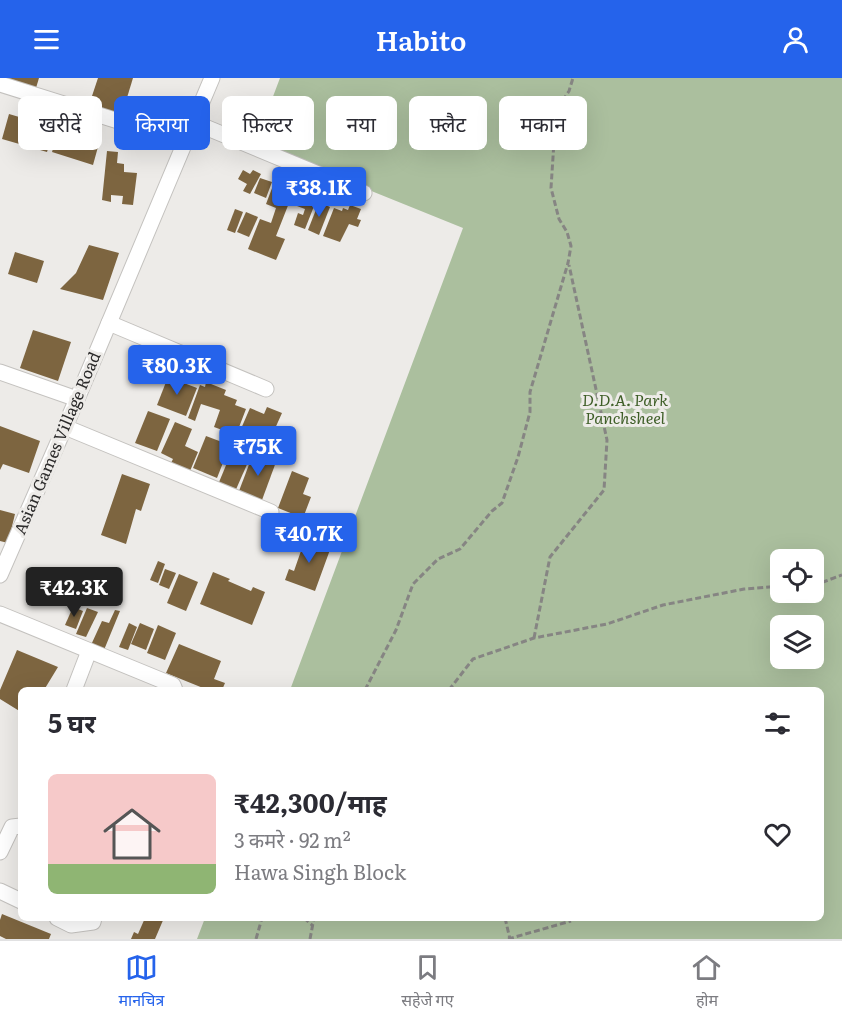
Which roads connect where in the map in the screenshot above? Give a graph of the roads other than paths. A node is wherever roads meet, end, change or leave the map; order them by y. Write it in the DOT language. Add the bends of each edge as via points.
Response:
graph roads {
  1 [pos="212,78"];
  2 [pos="0,84"];
  3 [pos="205,96"];
  4 [pos="114,120"];
  5 [pos="210,129"];
  6 [pos="182,150"];
  7 [pos="364,193"];
  8 [pos="109,323"];
  9 [pos="0,372"];
  10 [pos="266,389"];
  11 [pos="77,399"];
  12 [pos="64,427"];
  13 [pos="271,512"];
  14 [pos="0,575"];
  15 [pos="0,614"];
  16 [pos="89,651"];
  17 [pos="75,687"];
  18 [pos="174,687"];
  19 [pos="18,826"];
  20 [pos="0,852"];
  21 [pos="0,891"];
  22 [pos="18,900"];
  23 [pos="63,921"];
  24 [pos="93,921"];
  1 -- 3 [label="street, Asian Games Village Road"];
  2 -- 4 [label="street"];
  5 -- 7 [label="street"];
  6 -- 8 [label="street, Asian Games Village Road"];
  8 -- 10 [label="street"];
  8 -- 11 [label="street, Asian Games Village Road"];
  9 -- 11 [label="street"];
  11 -- 12 [label="street, Asian Games Village Road"];
  12 -- 13 [label="street"];
  12 -- 14 [label="street, Asian Games Village Road"];
  15 -- 16 [label="street"];
  16 -- 17 [label="street"];
  16 -- 18 [label="street"];
  19 -- 20 [label="street" via="12,827"];
  21 -- 22 [label="street"];
  23 -- 24 [label="street" via="71,925"];
}
